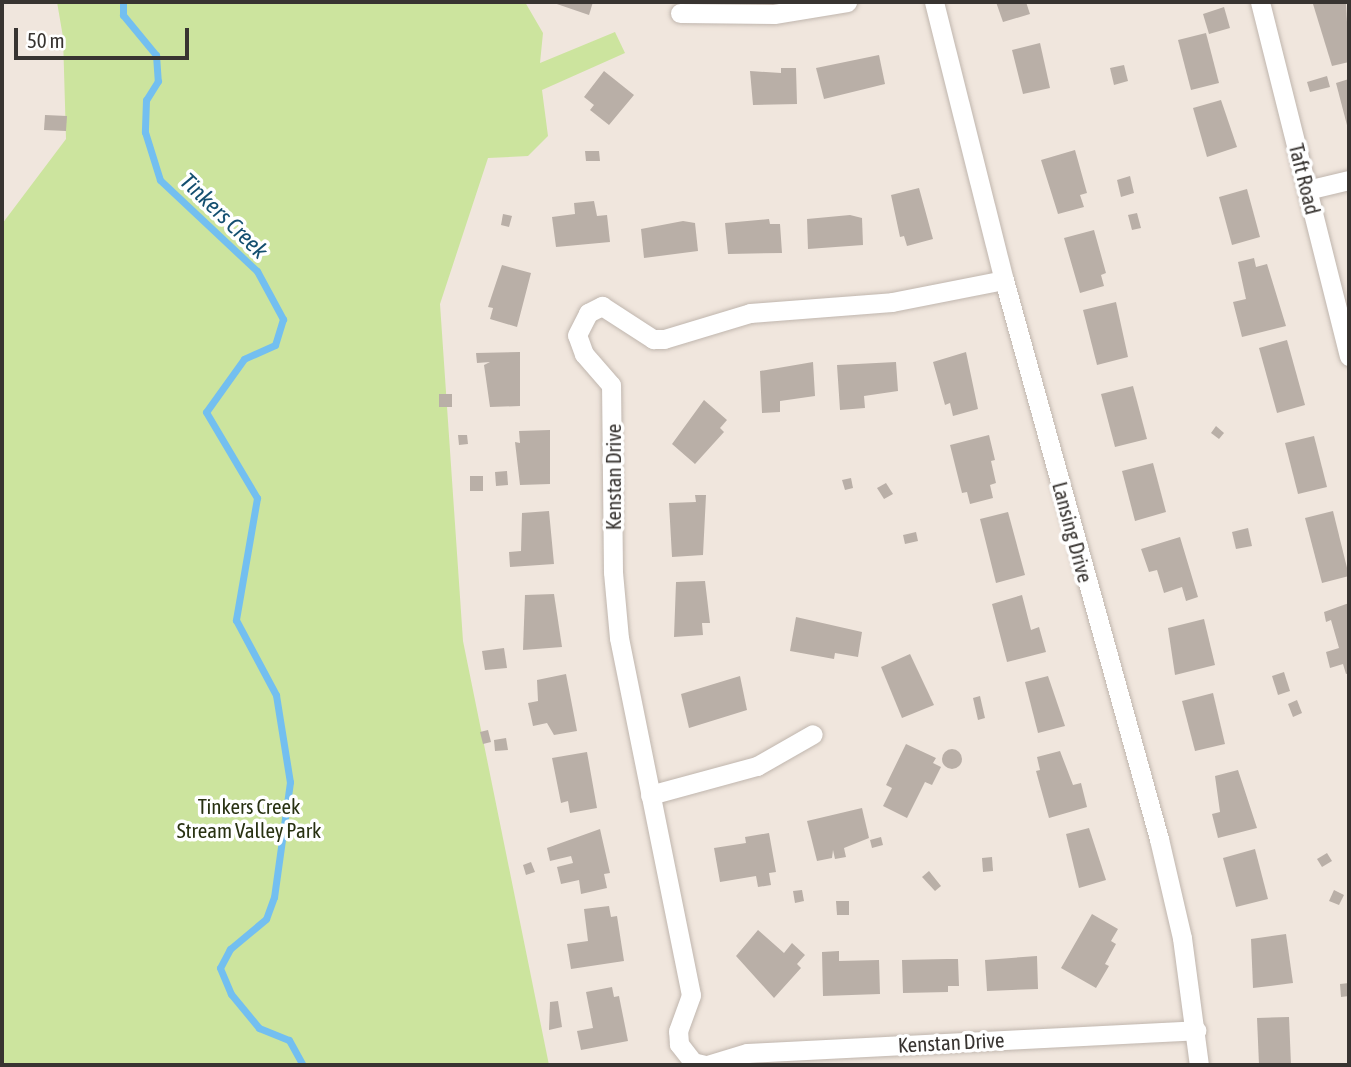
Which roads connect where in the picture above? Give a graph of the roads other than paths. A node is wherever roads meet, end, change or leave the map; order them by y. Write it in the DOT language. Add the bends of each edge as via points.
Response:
graph roads {
  1 [pos="847,2"];
  2 [pos="934,2"];
  3 [pos="1260,2"];
  4 [pos="680,13"];
  5 [pos="1349,180"];
  6 [pos="1307,190"];
  7 [pos="1004,279"];
  8 [pos="1349,356"];
  9 [pos="813,734"];
  10 [pos="650,795"];
  11 [pos="1196,1030"];
  12 [pos="706,1065"];
  13 [pos="1199,1065"];
  1 -- 4 [label="street" via="775,14"];
  2 -- 7 [label="street, Lansing Drive"];
  3 -- 6 [label="street, Taft Road"];
  5 -- 6 [label="street"];
  6 -- 8 [label="street, Taft Road"];
  7 -- 10 [label="street, Kenstan Drive" via="892,302 750,313 664,339 653,339 602,306 588,313 577,335 584,354 611,385 614,585"];
  7 -- 11 [label="street, Lansing Drive" via="1159,839"];
  9 -- 10 [label="street" via="758,766"];
  10 -- 12 [label="street, Kenstan Drive" via="691,995 678,1031 679,1044 693,1062"];
  11 -- 12 [label="street, Kenstan Drive" via="747,1053"];
  11 -- 13 [label="street, Lansing Drive"];
}
